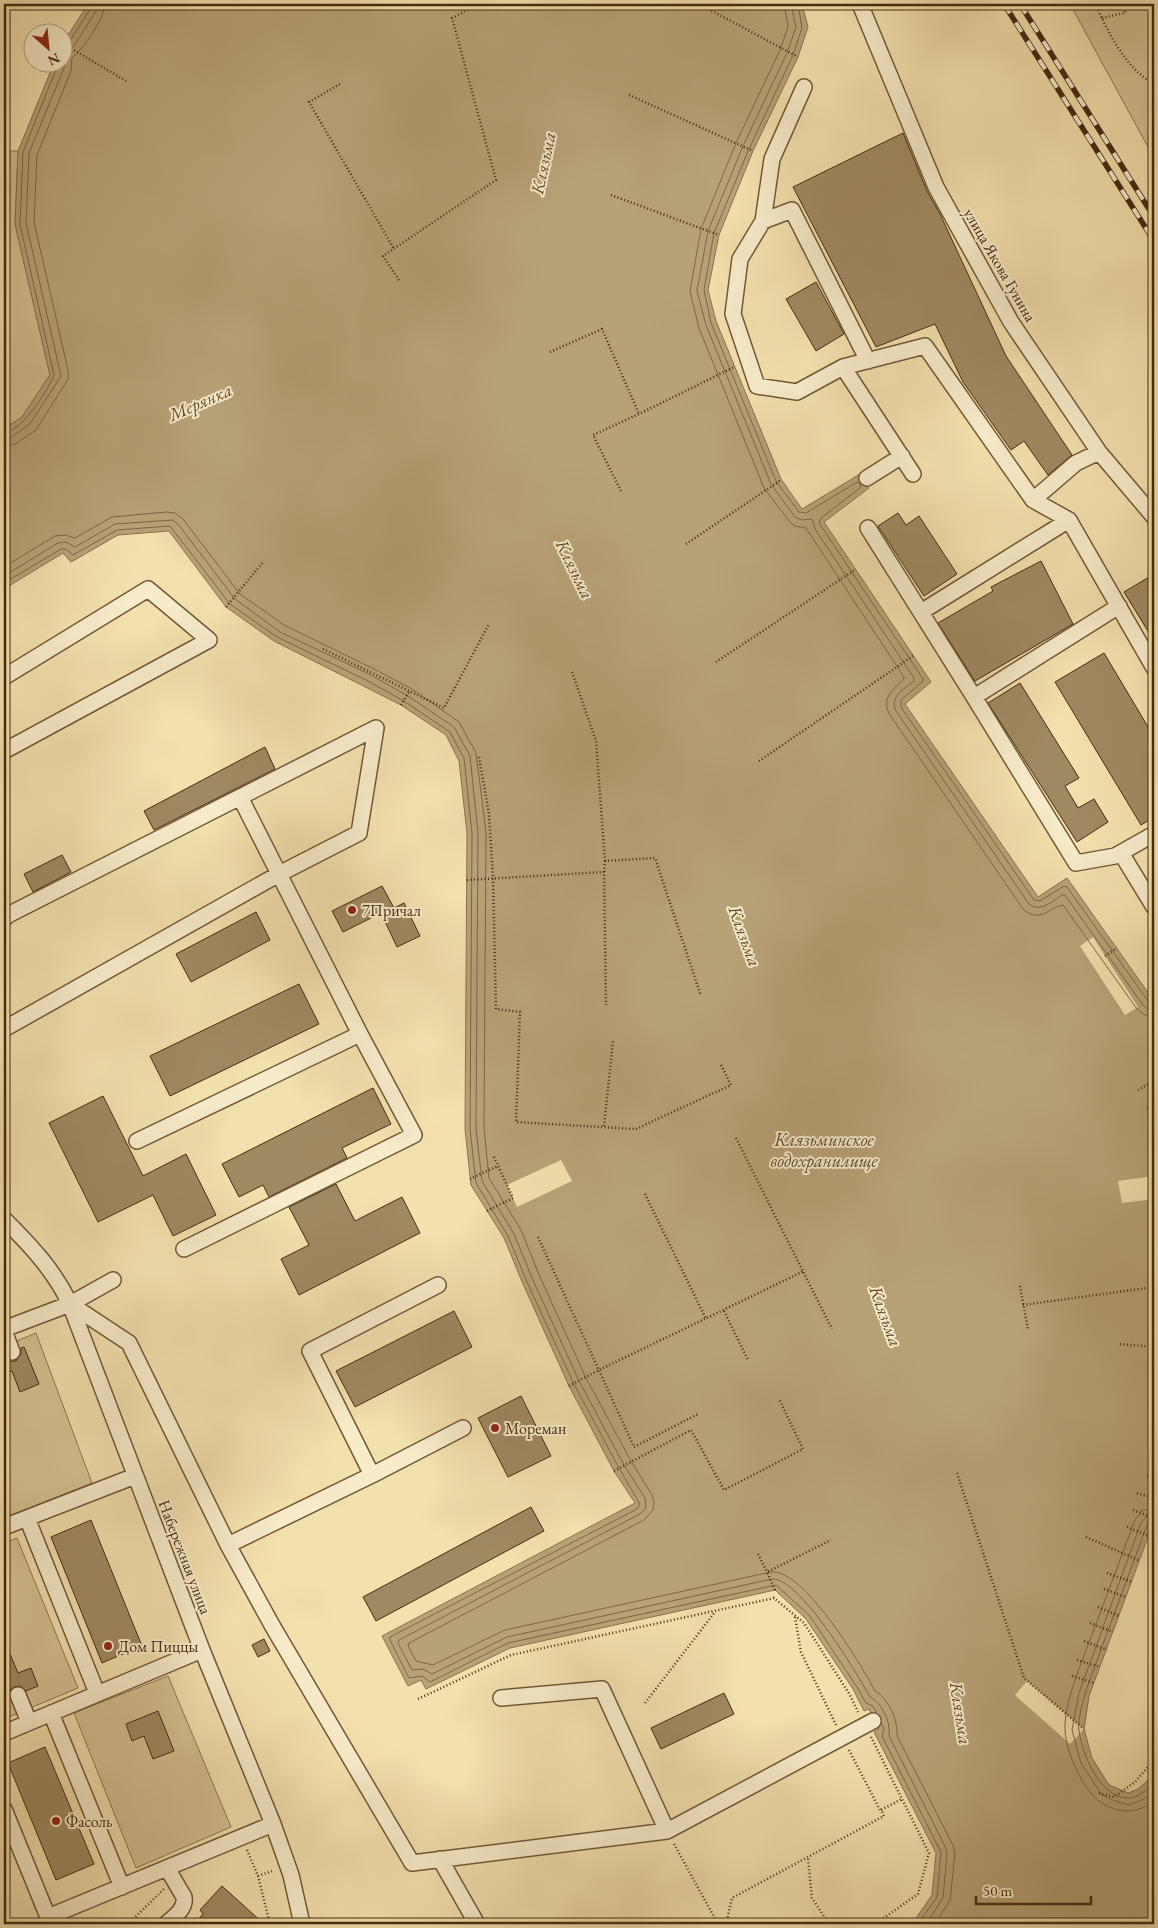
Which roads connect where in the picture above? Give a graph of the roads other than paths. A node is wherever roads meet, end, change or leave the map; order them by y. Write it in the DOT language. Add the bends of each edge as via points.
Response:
graph roads {
  1 [pos="860,4"];
  2 [pos="804,87"];
  3 [pos="763,221"];
  4 [pos="868,360"];
  5 [pos="843,367"];
  6 [pos="1099,452"];
  7 [pos="902,456"];
  8 [pos="913,474"];
  9 [pos="868,478"];
  10 [pos="1033,500"];
  11 [pos="1154,517"];
  12 [pos="1069,520"];
  13 [pos="868,528"];
  14 [pos="1119,606"];
  15 [pos="921,612"];
  16 [pos="1154,668"];
  17 [pos="4,677"];
  18 [pos="974,697"];
  19 [pos="4,751"];
  20 [pos="240,797"];
  21 [pos="1154,834"];
  22 [pos="1121,853"];
  23 [pos="279,874"];
  24 [pos="1154,907"];
  25 [pos="4,919"];
  26 [pos="4,1029"];
  27 [pos="360,1034"];
  28 [pos="137,1141"];
  29 [pos="4,1218"];
  30 [pos="184,1249"];
  31 [pos="113,1280"];
  32 [pos="438,1285"];
  33 [pos="70,1304"];
  34 [pos="4,1330"];
  35 [pos="12,1352"];
  36 [pos="463,1428"];
  37 [pos="372,1475"];
  38 [pos="135,1476"];
  39 [pos="27,1518"];
  40 [pos="4,1527"];
  41 [pos="228,1545"];
  42 [pos="202,1650"];
  43 [pos="97,1693"];
  44 [pos="18,1695"];
  45 [pos="501,1698"];
  46 [pos="51,1713"];
  47 [pos="29,1722"];
  48 [pos="869,1723"];
  49 [pos="4,1733"];
  50 [pos="4,1809"];
  51 [pos="272,1824"];
  52 [pos="667,1830"];
  53 [pos="440,1859"];
  54 [pos="171,1874"];
  55 [pos="122,1887"];
  56 [pos="50,1921"];
  57 [pos="166,1924"];
  58 [pos="302,1924"];
  59 [pos="477,1924"];
  1 -- 6 [label="street, улица Якова Гунина" via="936,187 1011,322"];
  2 -- 3 [label="street" via="772,159"];
  3 -- 4 [label="street" via="792,210"];
  3 -- 5 [label="street" via="740,258 733,314 757,386 797,392"];
  4 -- 5 [label="street"];
  4 -- 10 [label="street" via="925,346"];
  5 -- 7 [label="street"];
  6 -- 10 [label="street" via="1076,463"];
  6 -- 11 [label="street, улица Якова Гунина"];
  7 -- 8 [label="street"];
  7 -- 9 [label="street"];
  10 -- 12 [label="street"];
  12 -- 14 [label="street"];
  12 -- 15 [label="street"];
  13 -- 15 [label="street"];
  14 -- 16 [label="street"];
  14 -- 18 [label="street"];
  15 -- 18 [label="street"];
  17 -- 19 [label="street" via="148,589 209,640"];
  18 -- 22 [label="street" via="1076,863"];
  20 -- 23 [label="street"];
  20 -- 23 [label="street" via="376,728 359,833"];
  20 -- 25 [label="street"];
  21 -- 22 [label="street"];
  22 -- 24 [label="street"];
  23 -- 26 [label="street"];
  23 -- 27 [label="street"];
  27 -- 28 [label="street"];
  27 -- 30 [label="street" via="414,1135"];
  29 -- 33 [label="street, Набережная улица" via="52,1272"];
  31 -- 33 [label="street"];
  32 -- 37 [label="street" via="310,1351"];
  33 -- 34 [label="street"];
  33 -- 38 [label="street, Набережная улица"];
  33 -- 41 [label="street" via="129,1343"];
  34 -- 35 [label="street"];
  36 -- 37 [label="street"];
  37 -- 41 [label="street"];
  38 -- 39 [label="street"];
  38 -- 42 [label="street, Набережная улица"];
  39 -- 40 [label="street"];
  39 -- 43 [label="street"];
  41 -- 53 [label="street" via="273,1628 412,1863"];
  42 -- 43 [label="street"];
  42 -- 51 [label="street, Набережная улица"];
  43 -- 46 [label="street"];
  44 -- 47 [label="street"];
  45 -- 52 [label="street" via="602,1689"];
  46 -- 47 [label="street"];
  46 -- 55 [label="street"];
  47 -- 49 [label="street"];
  48 -- 52 [label="street"];
  50 -- 56 [label="street"];
  51 -- 54 [label="street"];
  51 -- 58 [label="street, Набережная улица" via="291,1875"];
  52 -- 53 [label="street"];
  53 -- 59 [label="street"];
  54 -- 55 [label="street"];
  54 -- 57 [label="street" via="185,1902"];
  55 -- 56 [label="street"];
}
